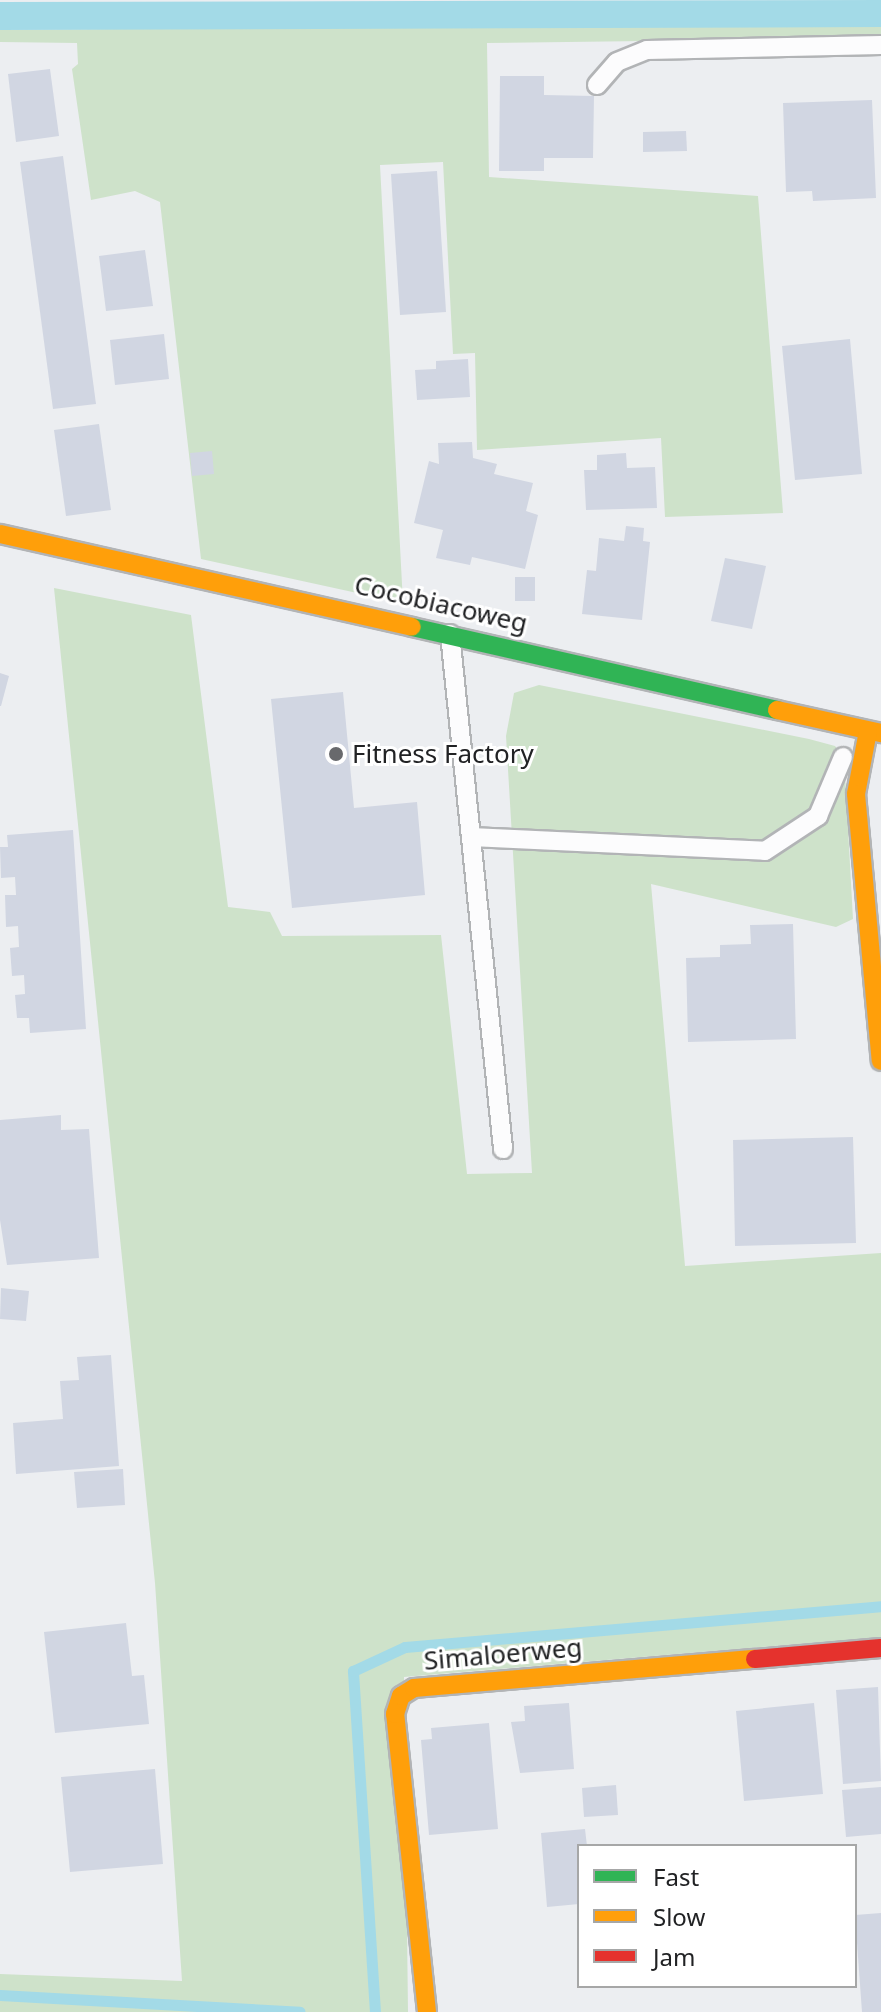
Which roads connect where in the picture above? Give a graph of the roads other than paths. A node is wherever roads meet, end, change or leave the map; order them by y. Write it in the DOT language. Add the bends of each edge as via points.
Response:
graph roads {
  1 [pos="881,45"];
  2 [pos="597,85"];
  3 [pos="0,534"];
  4 [pos="450,632"];
  5 [pos="849,726"];
  6 [pos="875,732"];
  7 [pos="471,837"];
  8 [pos="881,1061"];
  9 [pos="503,1149"];
  10 [pos="881,1648"];
  11 [pos="427,2012"];
  1 -- 2 [label="lane" via="647,50 617,62"];
  3 -- 4 [label="street, Cocobiacoweg"];
  4 -- 5 [label="street, Cocobiacoweg"];
  4 -- 7 [label="lane"];
  5 -- 6 [label="street, Cocobiacoweg"];
  5 -- 7 [label="lane" via="840,771 818,816 765,851"];
  6 -- 8 [label="street, Cocobiacoweg" via="856,794"];
  7 -- 9 [label="lane"];
  10 -- 11 [label="street, Simaloerweg" via="414,1688 401,1696 395,1714"];
}
